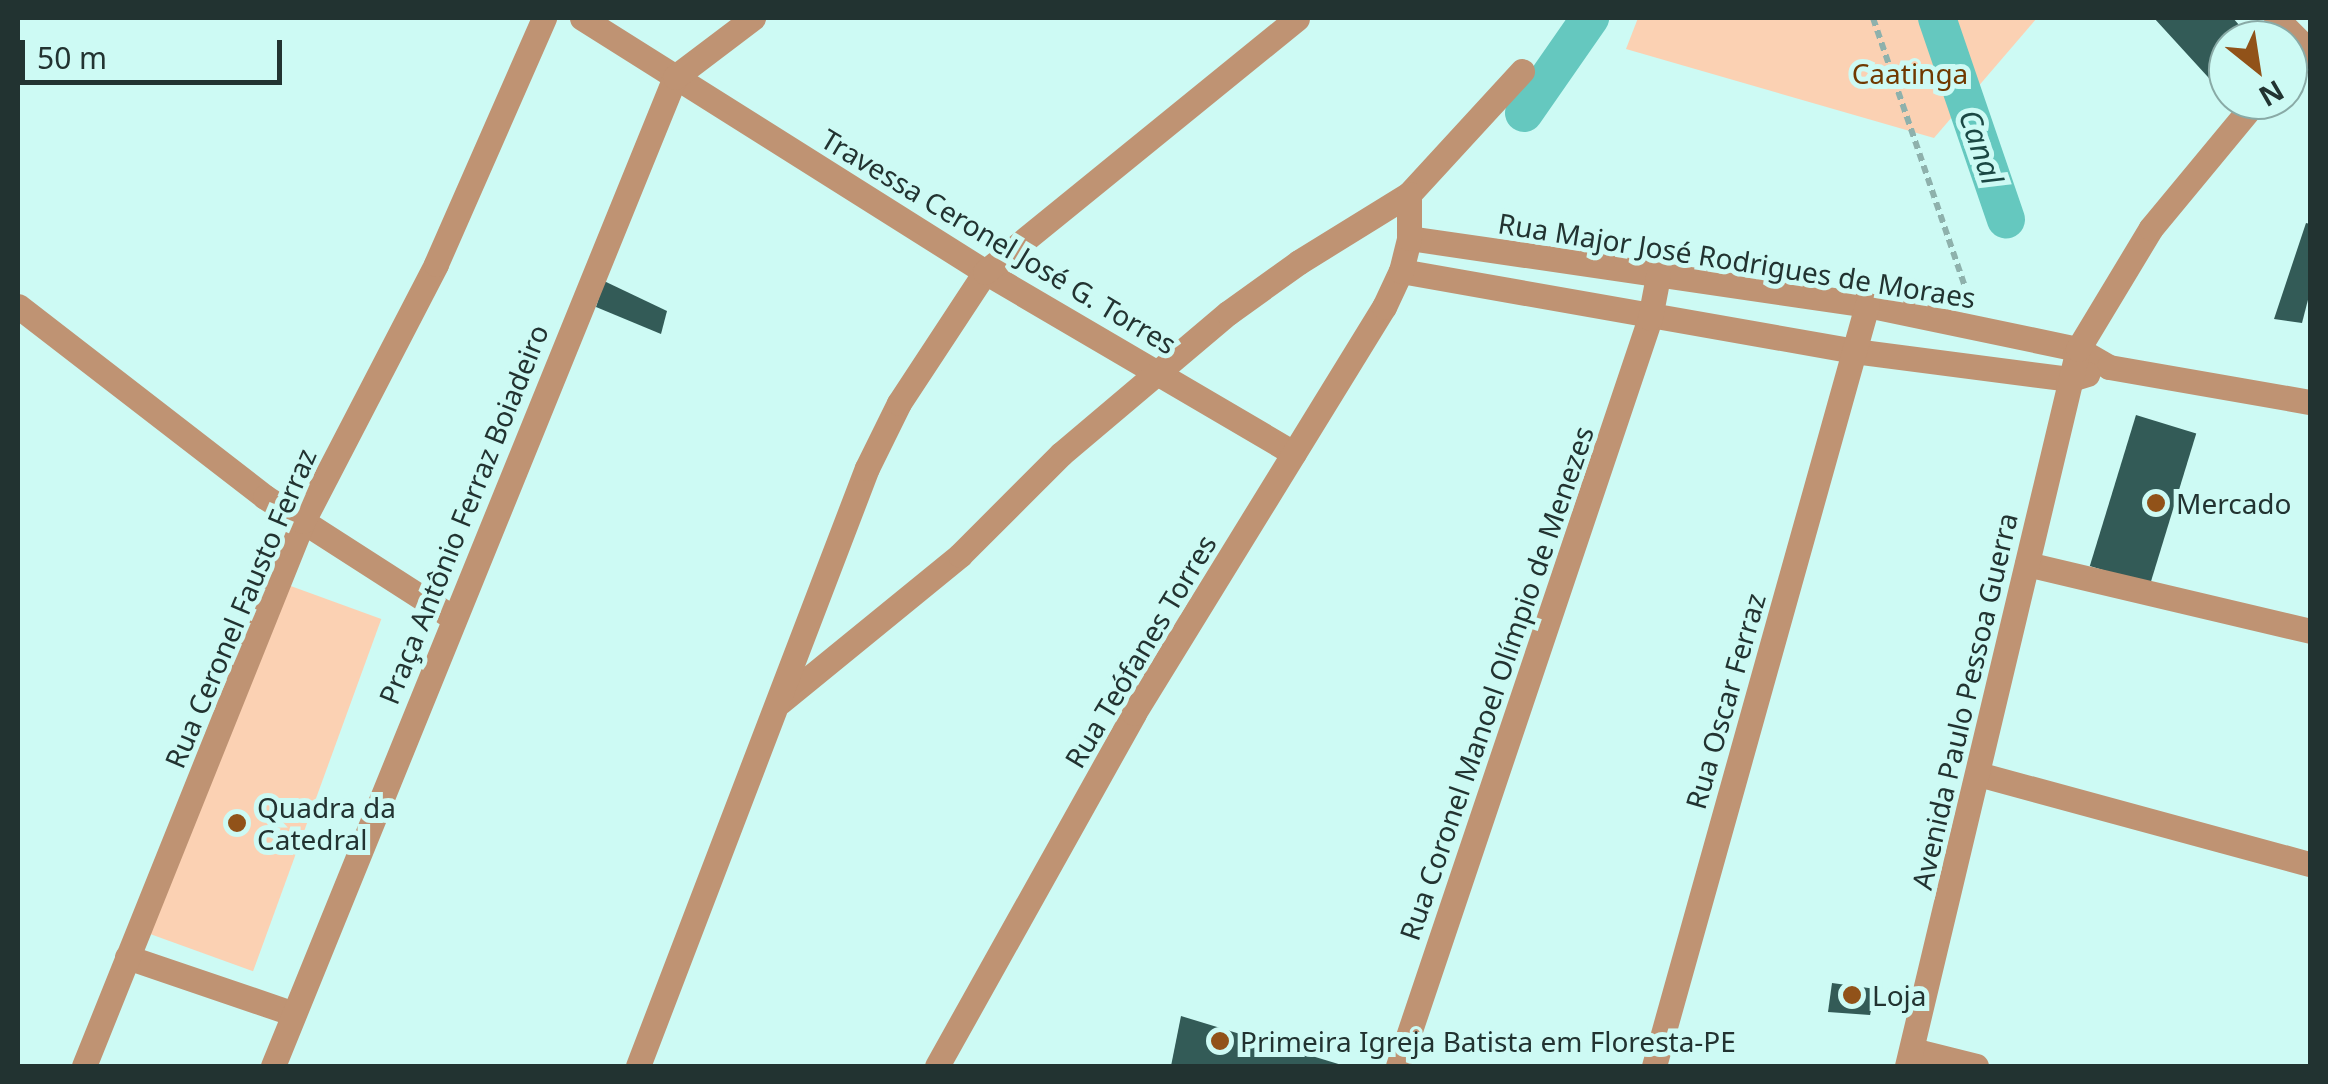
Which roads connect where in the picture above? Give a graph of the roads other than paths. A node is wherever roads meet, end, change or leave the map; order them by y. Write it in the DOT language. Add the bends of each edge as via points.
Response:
graph roads {
  1 [pos="544,18"];
  2 [pos="582,18"];
  3 [pos="752,18"];
  4 [pos="1297,18"];
  5 [pos="2276,18"];
  6 [pos="2310,53"];
  7 [pos="1522,71"];
  8 [pos="675,77"];
  9 [pos="2240,120"];
  10 [pos="1409,194"];
  11 [pos="1409,238"];
  12 [pos="1401,271"];
  13 [pos="984,272"];
  14 [pos="1658,276"];
  15 [pos="1867,305"];
  16 [pos="18,306"];
  17 [pos="1650,318"];
  18 [pos="2078,348"];
  19 [pos="1854,351"];
  20 [pos="2109,367"];
  21 [pos="1157,371"];
  22 [pos="2071,379"];
  23 [pos="2310,402"];
  24 [pos="1294,453"];
  25 [pos="304,521"];
  26 [pos="2028,564"];
  27 [pos="452,618"];
  28 [pos="2310,631"];
  29 [pos="780,702"];
  30 [pos="1978,774"];
  31 [pos="2310,864"];
  32 [pos="127,957"];
  33 [pos="294,1014"];
  34 [pos="1909,1058"];
  35 [pos="84,1066"];
  36 [pos="273,1066"];
  37 [pos="638,1066"];
  38 [pos="937,1066"];
  39 [pos="1398,1066"];
  40 [pos="1654,1066"];
  41 [pos="1976,1066"];
  1 -- 25 [label="street, Rua Ceronel Fausto Ferraz" via="436,264"];
  2 -- 8 [label="street, Travessa Ceronel José G. Torres"];
  3 -- 8 [label="street"];
  4 -- 13 [label="street"];
  5 -- 6 [label="street"];
  7 -- 10 [label="street"];
  8 -- 13 [label="street, Travessa Ceronel José G. Torres"];
  8 -- 27 [label="street, Praça Antônio Ferraz Boiadeiro"];
  9 -- 18 [label="street, Avenida Paulo Pessoa Guerra" via="2151,228"];
  10 -- 11 [label="street, Rua Teófanes Torres"];
  10 -- 21 [label="street" via="1276,278"];
  11 -- 12 [label="street, Rua Teófanes Torres"];
  11 -- 14 [label="street, Rua Major José Rodrigues de Moraes"];
  12 -- 17 [label="street"];
  12 -- 24 [label="street, Rua Teófanes Torres"];
  13 -- 21 [label="street, Travessa Ceronel José G. Torres"];
  13 -- 29 [label="street" via="899,403 866,468"];
  14 -- 15 [label="street, Rua Major José Rodrigues de Moraes"];
  14 -- 17 [label="street, Rua Coronel Manoel Olímpio de Menezes"];
  15 -- 18 [label="street, Rua Major José Rodrigues de Moraes"];
  15 -- 19 [label="street, Rua Oscar Ferraz"];
  16 -- 25 [label="street"];
  17 -- 19 [label="street"];
  17 -- 39 [label="street, Rua Coronel Manoel Olímpio de Menezes"];
  18 -- 20 [label="street, Rua Major José Rodrigues de Moraes"];
  18 -- 22 [label="street, Avenida Paulo Pessoa Guerra"];
  19 -- 22 [label="street"];
  19 -- 40 [label="street, Rua Oscar Ferraz"];
  20 -- 22 [label="street, Rua Major José Rodrigues de Moraes"];
  20 -- 23 [label="street, Rua Major José Rodrigues de Moraes"];
  21 -- 24 [label="street, Travessa Ceronel José G. Torres"];
  21 -- 29 [label="street" via="960,555"];
  22 -- 26 [label="street, Avenida Paulo Pessoa Guerra"];
  24 -- 38 [label="street, Rua Teófanes Torres" via="1134,714"];
  25 -- 27 [label="street"];
  25 -- 32 [label="street, Rua Ceronel Fausto Ferraz"];
  26 -- 28 [label="street"];
  26 -- 30 [label="street, Avenida Paulo Pessoa Guerra"];
  27 -- 33 [label="street, Praça Antônio Ferraz Boiadeiro"];
  29 -- 37 [label="street"];
  30 -- 31 [label="street"];
  30 -- 34 [label="street, Avenida Paulo Pessoa Guerra"];
  32 -- 33 [label="street"];
  32 -- 35 [label="street, Rua Ceronel Fausto Ferraz"];
  33 -- 36 [label="street, Praça Antônio Ferraz Boiadeiro"];
  34 -- 41 [label="street"];
}
